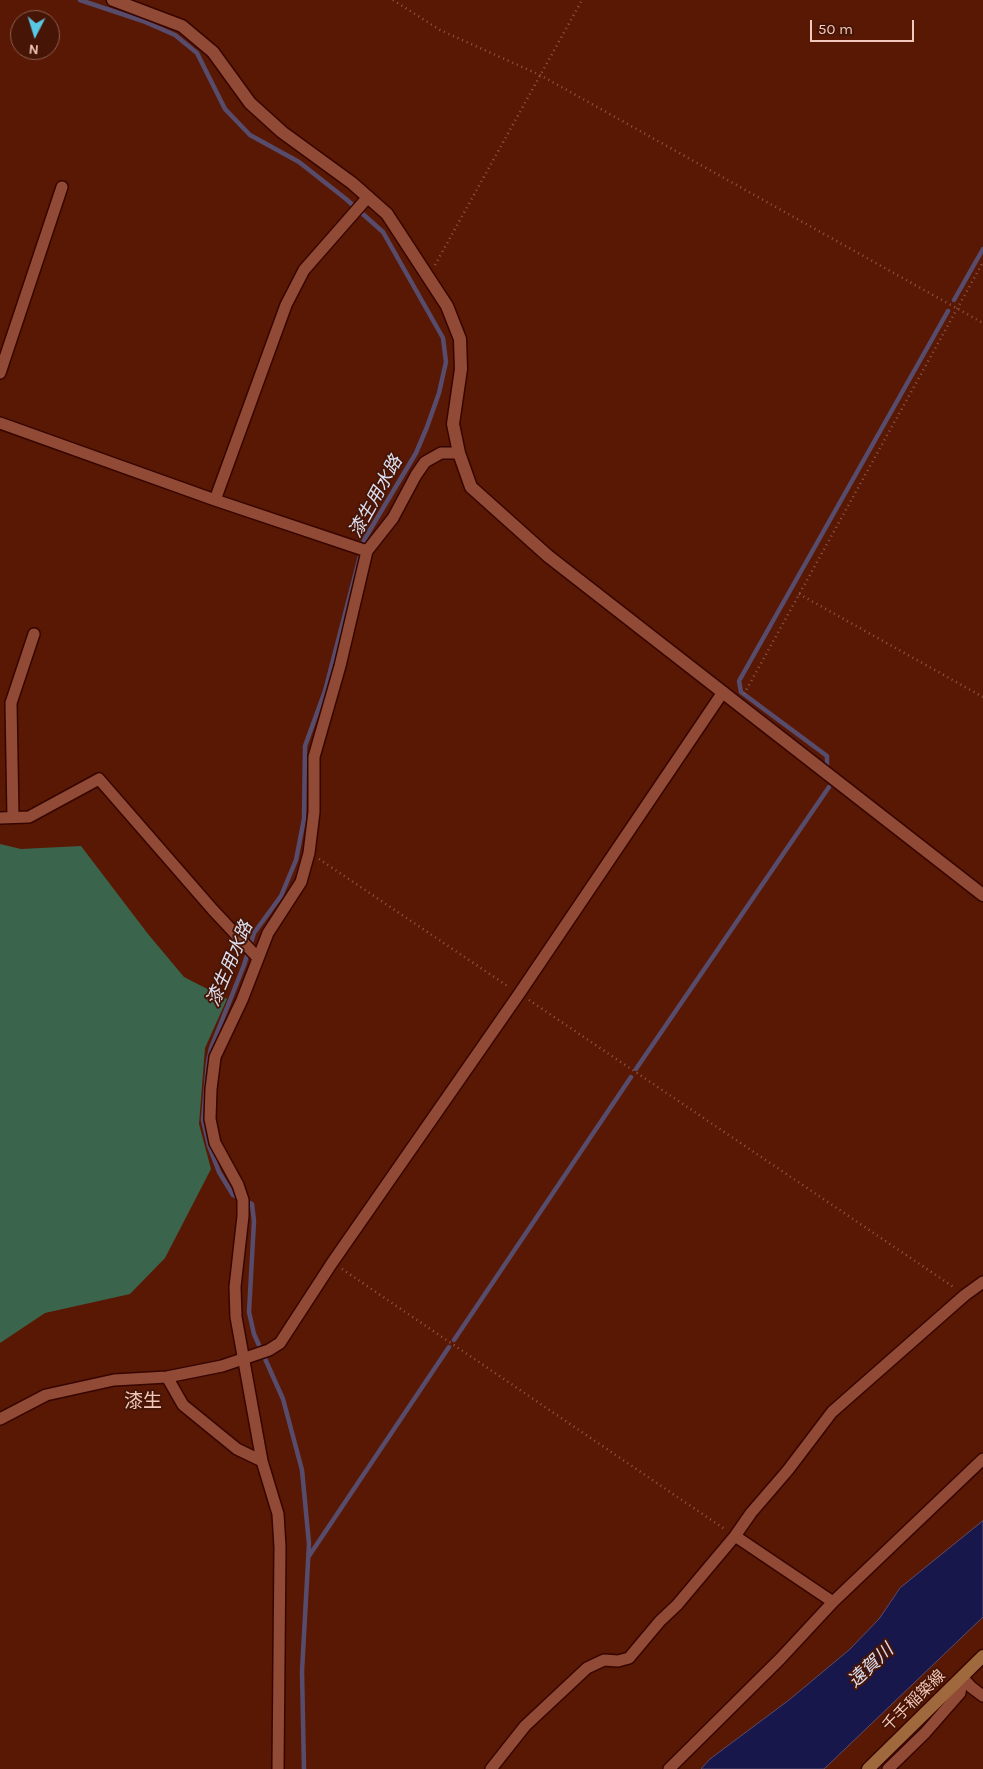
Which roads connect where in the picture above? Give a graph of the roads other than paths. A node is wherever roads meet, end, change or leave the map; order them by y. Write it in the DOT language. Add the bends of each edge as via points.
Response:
graph roads {
  1 [pos="114,0"];
  2 [pos="62,187"];
  3 [pos="368,197"];
  4 [pos="0,373"];
  5 [pos="0,422"];
  6 [pos="459,454"];
  7 [pos="215,500"];
  8 [pos="368,551"];
  9 [pos="34,634"];
  10 [pos="723,692"];
  11 [pos="0,818"];
  12 [pos="13,818"];
  13 [pos="983,895"];
  14 [pos="258,958"];
  15 [pos="983,1282"];
  16 [pos="244,1359"];
  17 [pos="167,1377"];
  18 [pos="0,1419"];
  19 [pos="983,1459"];
  20 [pos="262,1461"];
  21 [pos="735,1536"];
  22 [pos="833,1602"];
  23 [pos="983,1656"];
  24 [pos="962,1676"];
  25 [pos="983,1696"];
  26 [pos="278,1769"];
  27 [pos="491,1769"];
  28 [pos="669,1769"];
  29 [pos="868,1769"];
  30 [pos="888,1769"];
  1 -- 3 [label="street" via="182,26 213,52 250,102 282,132"];
  2 -- 4 [label="street"];
  3 -- 6 [label="street" via="387,214 447,306 460,339 461,369 453,424"];
  3 -- 7 [label="street" via="304,270 286,305"];
  5 -- 7 [label="street"];
  6 -- 8 [label="street" via="442,453 425,462 393,518"];
  6 -- 10 [label="street" via="471,487 548,556"];
  7 -- 8 [label="street"];
  8 -- 14 [label="street" via="314,757 314,812 309,853 301,882 268,933"];
  9 -- 12 [label="street" via="12,703"];
  10 -- 13 [label="street"];
  10 -- 16 [label="street" via="280,1343"];
  11 -- 12 [label="street"];
  12 -- 14 [label="street" via="29,817 99,779"];
  14 -- 16 [label="street" via="215,1057 211,1089 210,1119 215,1143 243,1200 235,1287 236,1317"];
  15 -- 21 [label="street" via="832,1412"];
  16 -- 17 [label="street"];
  16 -- 20 [label="street"];
  17 -- 18 [label="street" via="114,1380 46,1395"];
  17 -- 20 [label="street" via="183,1405 237,1449"];
  19 -- 22 [label="street"];
  20 -- 26 [label="street" via="278,1514 280,1547"];
  21 -- 22 [label="street"];
  21 -- 27 [label="street" via="629,1658 604,1660 587,1668 525,1726"];
  22 -- 28 [label="street"];
  23 -- 24 [label="main road, 千手稲築線"];
  24 -- 25 [label="street"];
  24 -- 29 [label="main road, 千手稲築線"];
  24 -- 30 [label="street" via="960,1693"];
}
